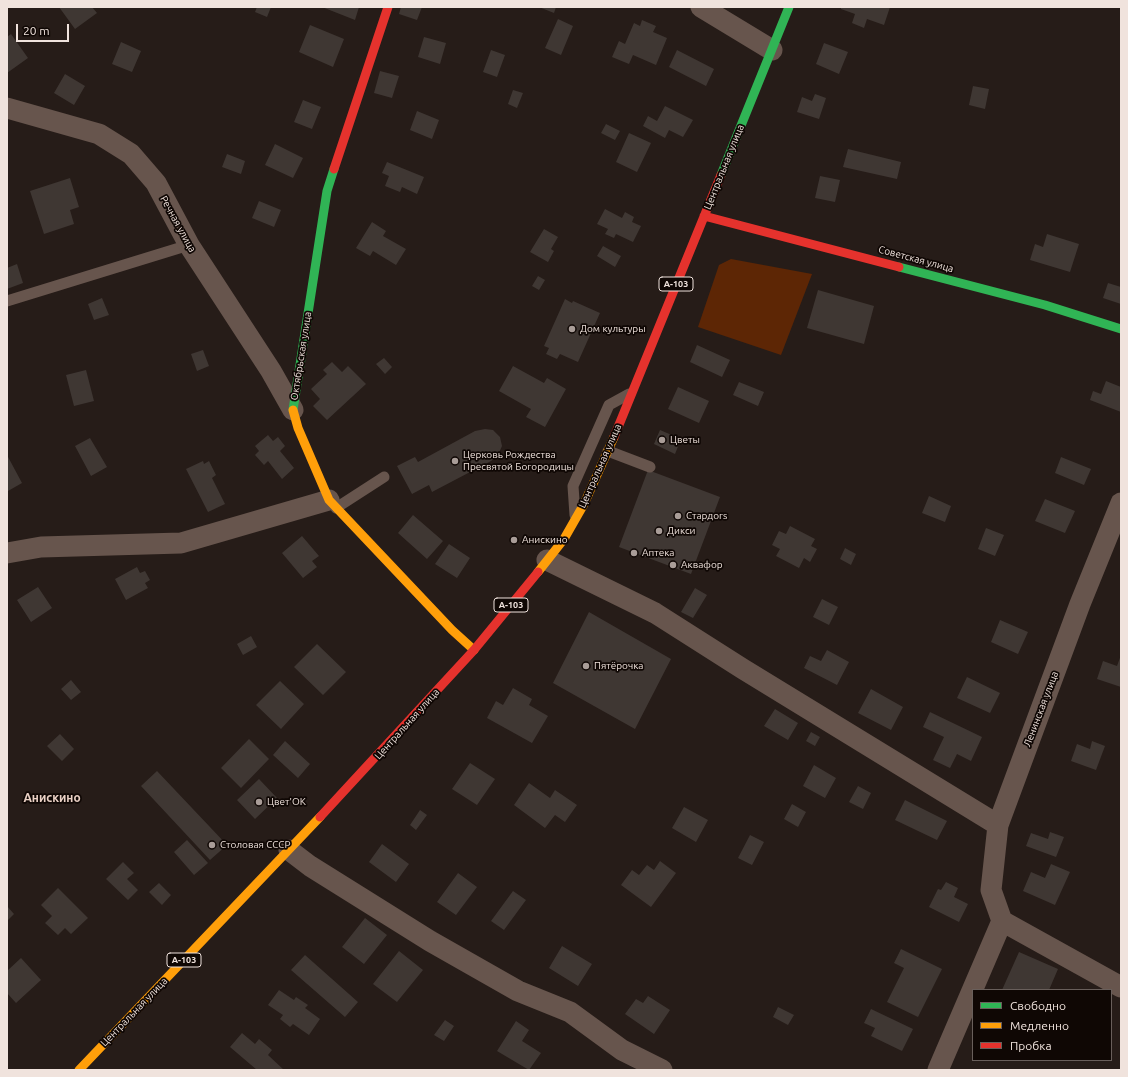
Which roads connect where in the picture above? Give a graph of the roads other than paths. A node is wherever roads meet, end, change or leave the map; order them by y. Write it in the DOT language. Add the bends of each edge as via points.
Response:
graph roads {
  1 [pos="388,7"];
  2 [pos="701,7"];
  3 [pos="789,7"];
  4 [pos="772,50"];
  5 [pos="7,108"];
  6 [pos="704,216"];
  7 [pos="188,245"];
  8 [pos="7,301"];
  9 [pos="1121,329"];
  10 [pos="632,393"];
  11 [pos="292,410"];
  12 [pos="608,451"];
  13 [pos="650,467"];
  14 [pos="384,477"];
  15 [pos="1121,503"];
  16 [pos="333,504"];
  17 [pos="576,518"];
  18 [pos="7,553"];
  19 [pos="547,560"];
  20 [pos="474,650"];
  21 [pos="998,825"];
  22 [pos="289,850"];
  23 [pos="1002,920"];
  24 [pos="1121,987"];
  25 [pos="973,989"];
  26 [pos="972,990"];
  27 [pos="79,1070"];
  28 [pos="662,1070"];
  29 [pos="938,1070"];
  1 -- 11 [label="main road, Октябрьская улица" via="327,191"];
  2 -- 4 [label="street"];
  3 -- 4 [label="main road, Центральная улица / А-103"];
  4 -- 6 [label="main road, Центральная улица / А-103"];
  5 -- 7 [label="street, Речная улица" via="99,134 131,154 156,183"];
  6 -- 9 [label="main road, Советская улица" via="1045,305"];
  6 -- 10 [label="main road, Центральная улица / А-103"];
  7 -- 8 [label="lane"];
  7 -- 11 [label="street, Речная улица" via="271,371"];
  10 -- 12 [label="main road, Центральная улица / А-103"];
  10 -- 17 [label="lane" via="609,405 573,486"];
  11 -- 16 [label="main road, Октябрьская улица"];
  12 -- 13 [label="lane"];
  12 -- 17 [label="main road, Центральная улица / А-103"];
  14 -- 16 [label="lane"];
  15 -- 21 [label="street, Ленинская улица" via="1080,604"];
  16 -- 18 [label="street" via="181,543 41,547"];
  16 -- 20 [label="main road"];
  17 -- 19 [label="main road, Центральная улица / А-103"];
  19 -- 20 [label="main road, Центральная улица / А-103"];
  19 -- 21 [label="street" via="655,613"];
  20 -- 22 [label="main road, Центральная улица / А-103"];
  21 -- 23 [label="street, Ленинская улица" via="992,861 991,890"];
  22 -- 27 [label="main road, Центральная улица / А-103"];
  22 -- 28 [label="street" via="430,942 518,991 570,1012 622,1050"];
  23 -- 24 [label="street"];
  23 -- 25 [label="street"];
  26 -- 29 [label="street"];
}
